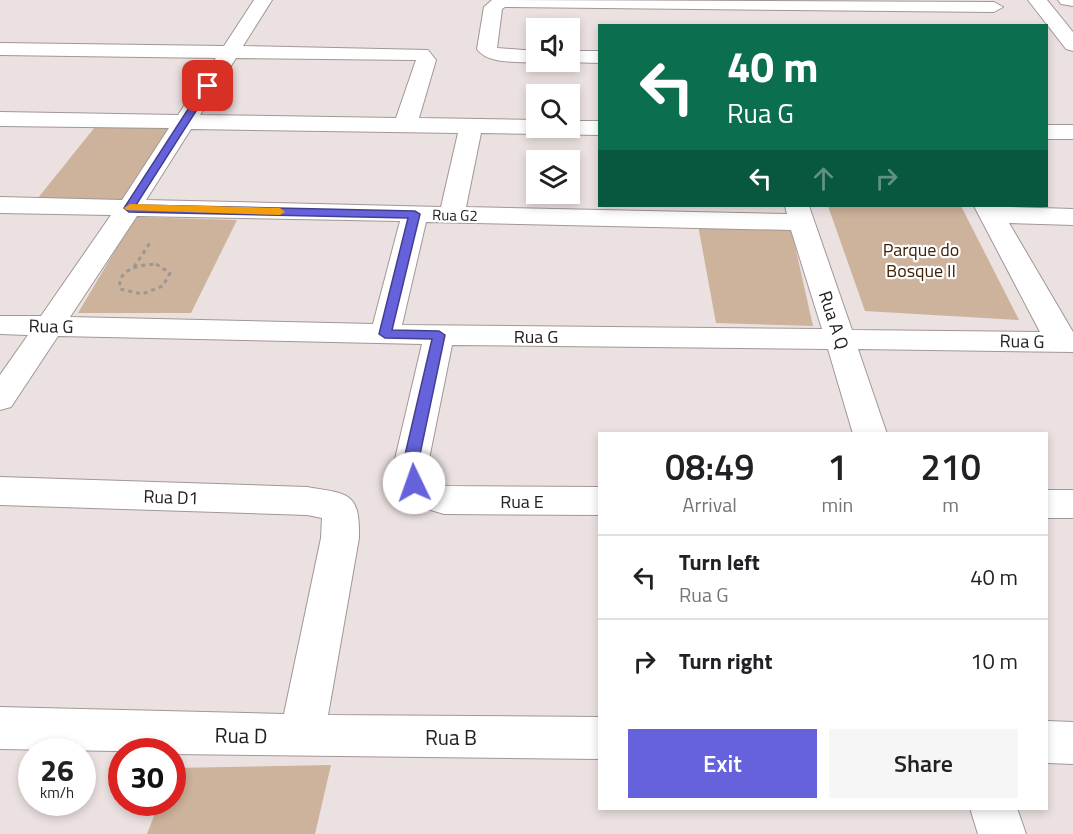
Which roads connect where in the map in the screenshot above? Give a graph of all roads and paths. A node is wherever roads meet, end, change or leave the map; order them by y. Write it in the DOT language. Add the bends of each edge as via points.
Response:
graph roads {
  1 [pos="263,0"];
  2 [pos="1037,0"];
  3 [pos="1067,0"];
  4 [pos="733,1"];
  5 [pos="1073,1"];
  6 [pos="994,7"];
  7 [pos="740,24"];
  8 [pos="1073,45"];
  9 [pos="0,49"];
  10 [pos="231,50"];
  11 [pos="526,56"];
  12 [pos="580,57"];
  13 [pos="598,57"];
  14 [pos="0,119"];
  15 [pos="185,123"];
  16 [pos="405,126"];
  17 [pos="471,127"];
  18 [pos="526,127"];
  19 [pos="580,128"];
  20 [pos="598,128"];
  21 [pos="1048,132"];
  22 [pos="1073,132"];
  23 [pos="0,205"];
  24 [pos="129,208"];
  25 [pos="990,210"];
  26 [pos="415,214"];
  27 [pos="799,214"];
  28 [pos="452,215"];
  29 [pos="1073,217"];
  30 [pos="150,243"];
  31 [pos="134,268"];
  32 [pos="0,325"];
  33 [pos="50,326"];
  34 [pos="385,334"];
  35 [pos="439,335"];
  36 [pos="839,337"];
  37 [pos="1067,342"];
  38 [pos="0,399"];
  39 [pos="869,432"];
  40 [pos="0,491"];
  41 [pos="598,501"];
  42 [pos="1048,504"];
  43 [pos="1073,504"];
  44 [pos="0,728"];
  45 [pos="302,736"];
  46 [pos="598,738"];
  47 [pos="1048,742"];
  48 [pos="1073,743"];
  49 [pos="994,810"];
  50 [pos="1002,834"];
  1 -- 10 [label="street"];
  2 -- 8 [label="street"];
  3 -- 5 [label="street"];
  4 -- 6 [label="street"];
  4 -- 7 [label="street"];
  4 -- 11 [label="street" via="496,4 487,49 490,53"];
  9 -- 10 [label="street"];
  10 -- 15 [label="street"];
  10 -- 16 [label="street" via="422,54 426,60"];
  12 -- 13 [label="street"];
  14 -- 15 [label="street"];
  15 -- 16 [label="street"];
  15 -- 24 [label="street"];
  16 -- 17 [label="street"];
  17 -- 18 [label="street"];
  17 -- 28 [label="street"];
  19 -- 20 [label="street"];
  21 -- 22 [label="street"];
  23 -- 24 [label="street, Rua G2"];
  24 -- 26 [label="street, Rua G2"];
  24 -- 33 [label="street"];
  25 -- 29 [label="street"];
  25 -- 37 [label="street"];
  26 -- 28 [label="street, Rua G2"];
  26 -- 34 [label="street"];
  27 -- 28 [label="street, Rua G2"];
  27 -- 36 [label="street, Rua A Q"];
  30 -- 31 [label="path"];
  31 -- 31 [label="path" via="123,274 118,284 130,294 155,290 170,278 163,266 147,264"];
  32 -- 33 [label="street, Rua G"];
  33 -- 34 [label="street, Rua G"];
  33 -- 38 [label="street"];
  34 -- 35 [label="street, Rua G"];
  35 -- 36 [label="street, Rua G"];
  35 -- 41 [label="street, Rua E" via="411,459 414,483 427,495 444,500"];
  36 -- 37 [label="street, Rua G"];
  36 -- 39 [label="street, Rua A Q"];
  40 -- 45 [label="street, Rua D1" via="308,501 341,511 340,538"];
  42 -- 43 [label="street"];
  44 -- 45 [label="street, Rua D"];
  45 -- 46 [label="street, Rua B"];
  47 -- 48 [label="street"];
  49 -- 50 [label="street"];
}
